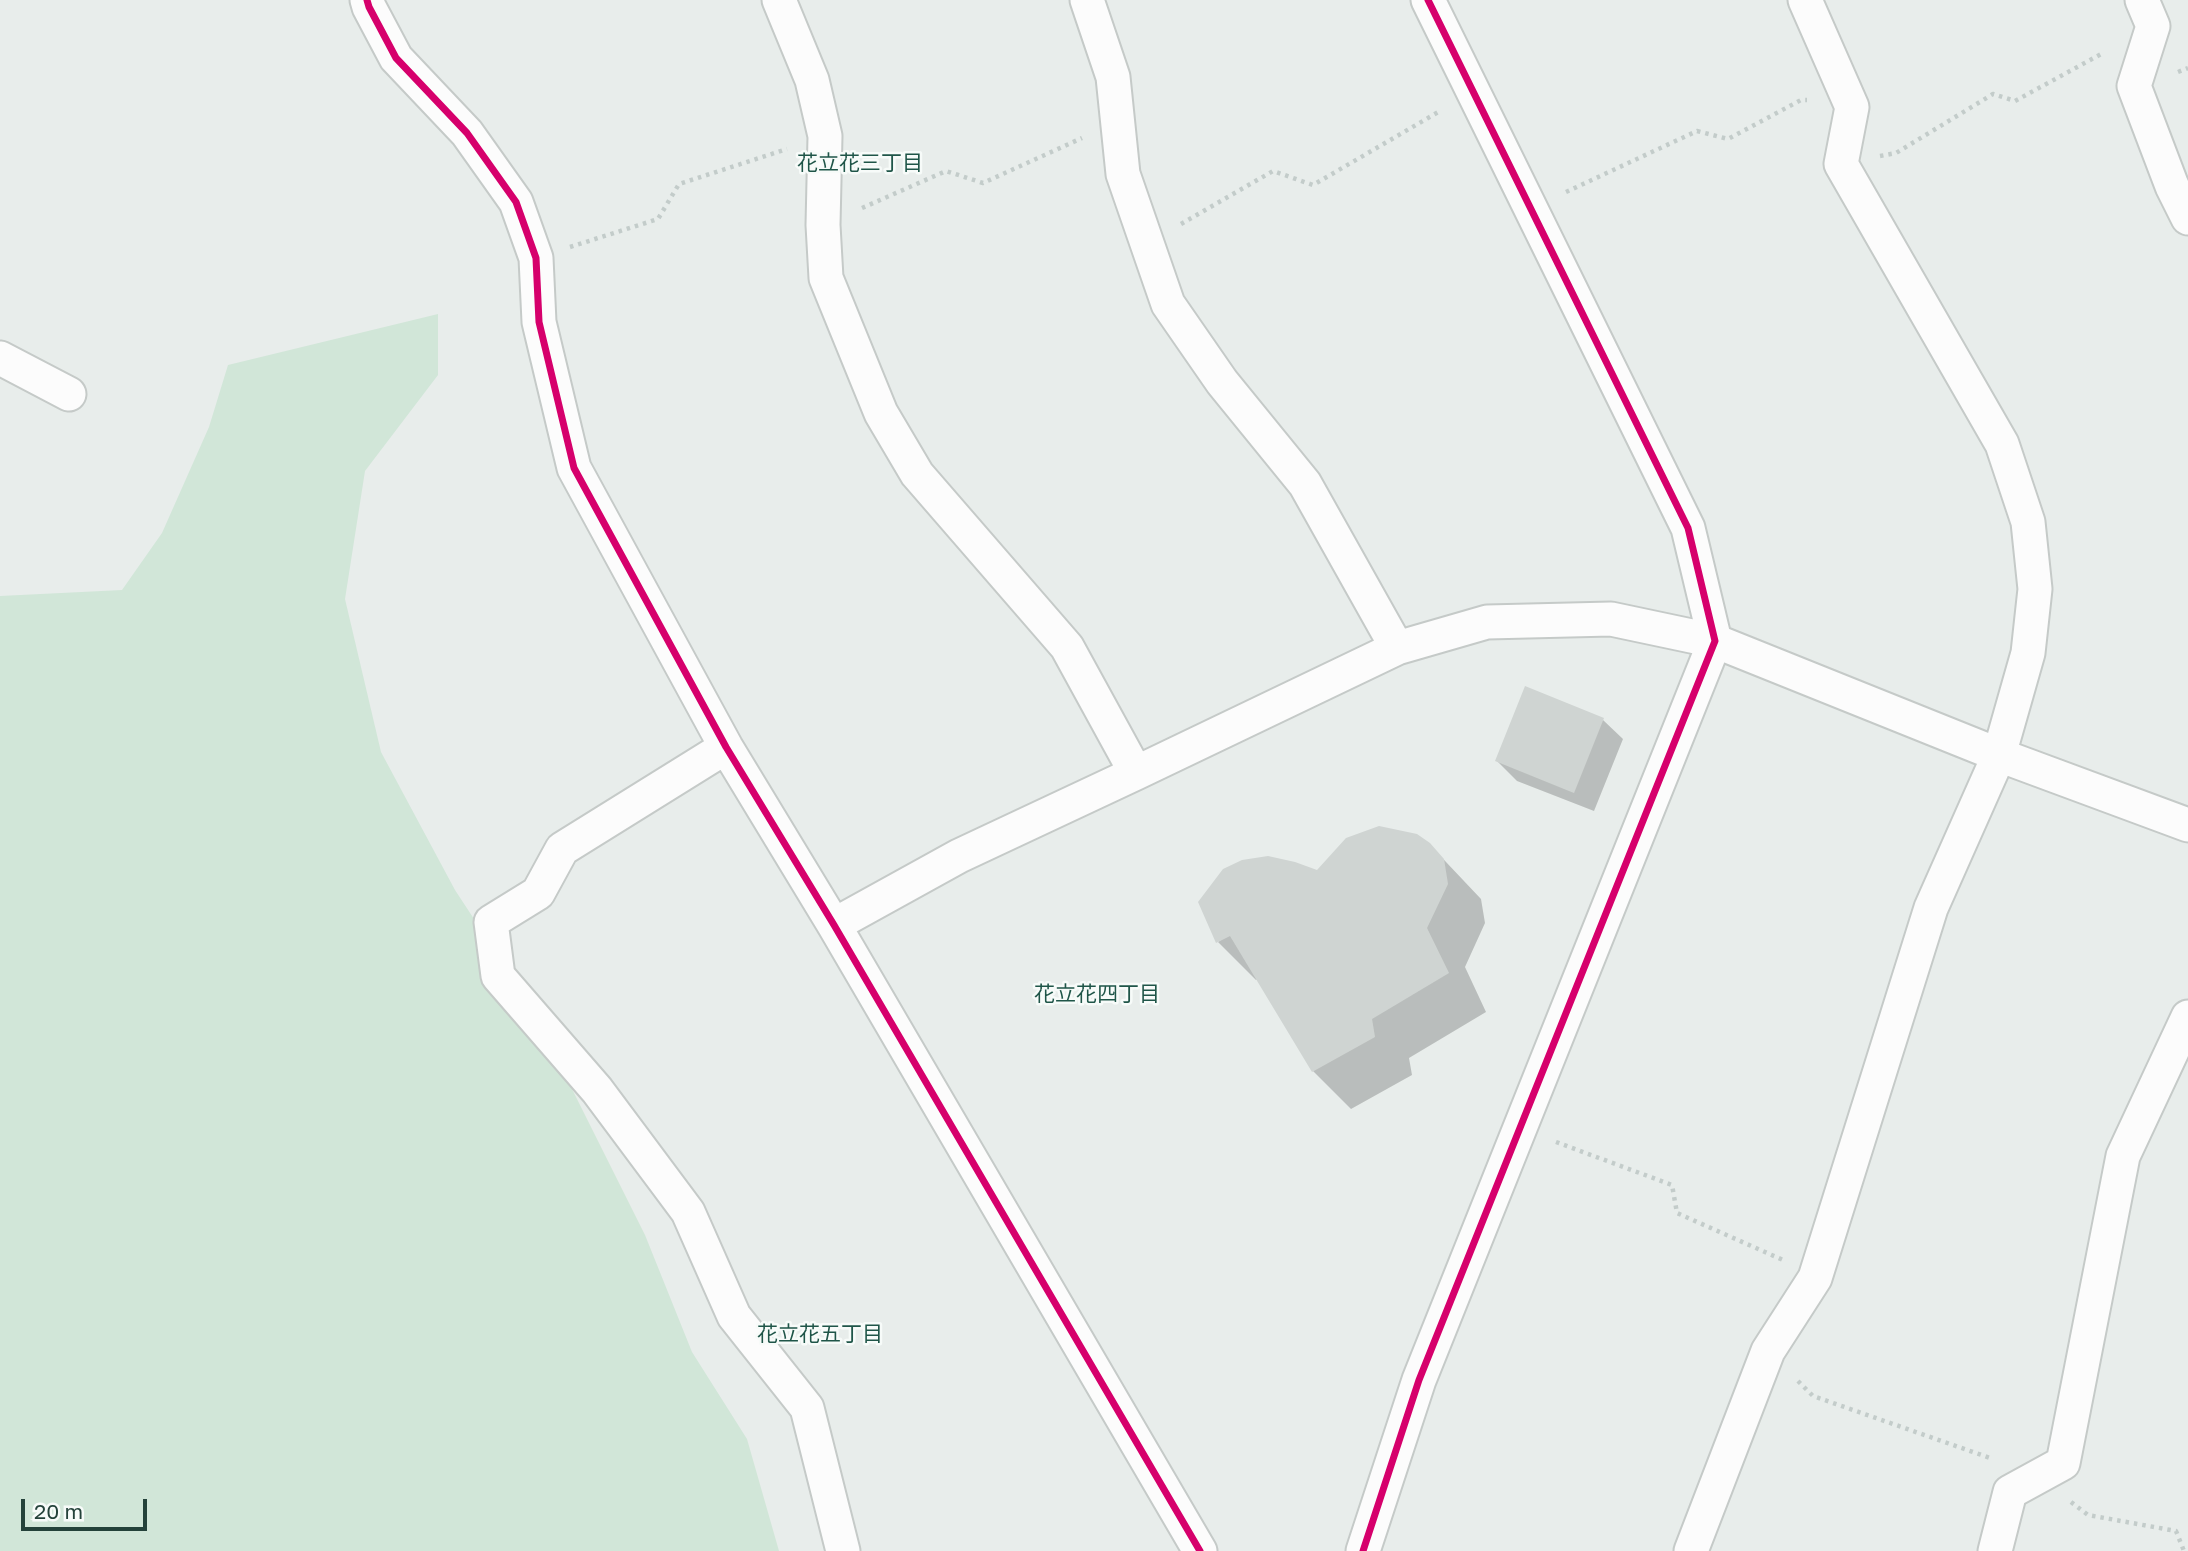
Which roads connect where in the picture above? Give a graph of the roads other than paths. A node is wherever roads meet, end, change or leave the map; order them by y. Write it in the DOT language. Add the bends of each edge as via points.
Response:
graph roads {
  1 [pos="367,0"];
  2 [pos="779,0"];
  3 [pos="1087,0"];
  4 [pos="1428,0"];
  5 [pos="1805,0"];
  6 [pos="2148,13"];
  7 [pos="2188,218"];
  8 [pos="0,358"];
  9 [pos="69,394"];
  10 [pos="1715,641"];
  11 [pos="1397,648"];
  12 [pos="726,747"];
  13 [pos="1999,755"];
  14 [pos="1136,774"];
  15 [pos="2188,825"];
  16 [pos="834,925"];
  17 [pos="2188,1017"];
  18 [pos="843,1551"];
  19 [pos="1200,1551"];
  20 [pos="1363,1551"];
  21 [pos="1691,1551"];
  22 [pos="1995,1551"];
  1 -- 12 [label="street" via="396,58 467,134 516,202 536,258 539,322 574,468"];
  2 -- 14 [label="street" via="812,80 825,136 826,278 881,413 917,474 1067,647"];
  3 -- 11 [label="street" via="1113,78 1123,174 1168,304 1222,382 1306,484"];
  4 -- 10 [label="street" via="1688,528"];
  5 -- 13 [label="street" via="1852,107 1841,164 2003,444 2028,522 2035,589 2028,653"];
  6 -- 7 [label="street" via="2134,86"];
  8 -- 9 [label="street"];
  10 -- 11 [label="street" via="1611,619 1487,622"];
  10 -- 13 [label="street"];
  10 -- 20 [label="street" via="1419,1380"];
  11 -- 14 [label="street"];
  12 -- 16 [label="street"];
  12 -- 18 [label="street" via="562,849 538,894 491,922 498,976 597,1090 688,1212 734,1316 807,1408"];
  13 -- 15 [label="street"];
  13 -- 21 [label="street" via="1931,908 1815,1278 1768,1351"];
  14 -- 16 [label="street" via="959,856"];
  16 -- 19 [label="street"];
  17 -- 22 [label="street" via="2123,1156 2063,1463 2010,1492"];
}
